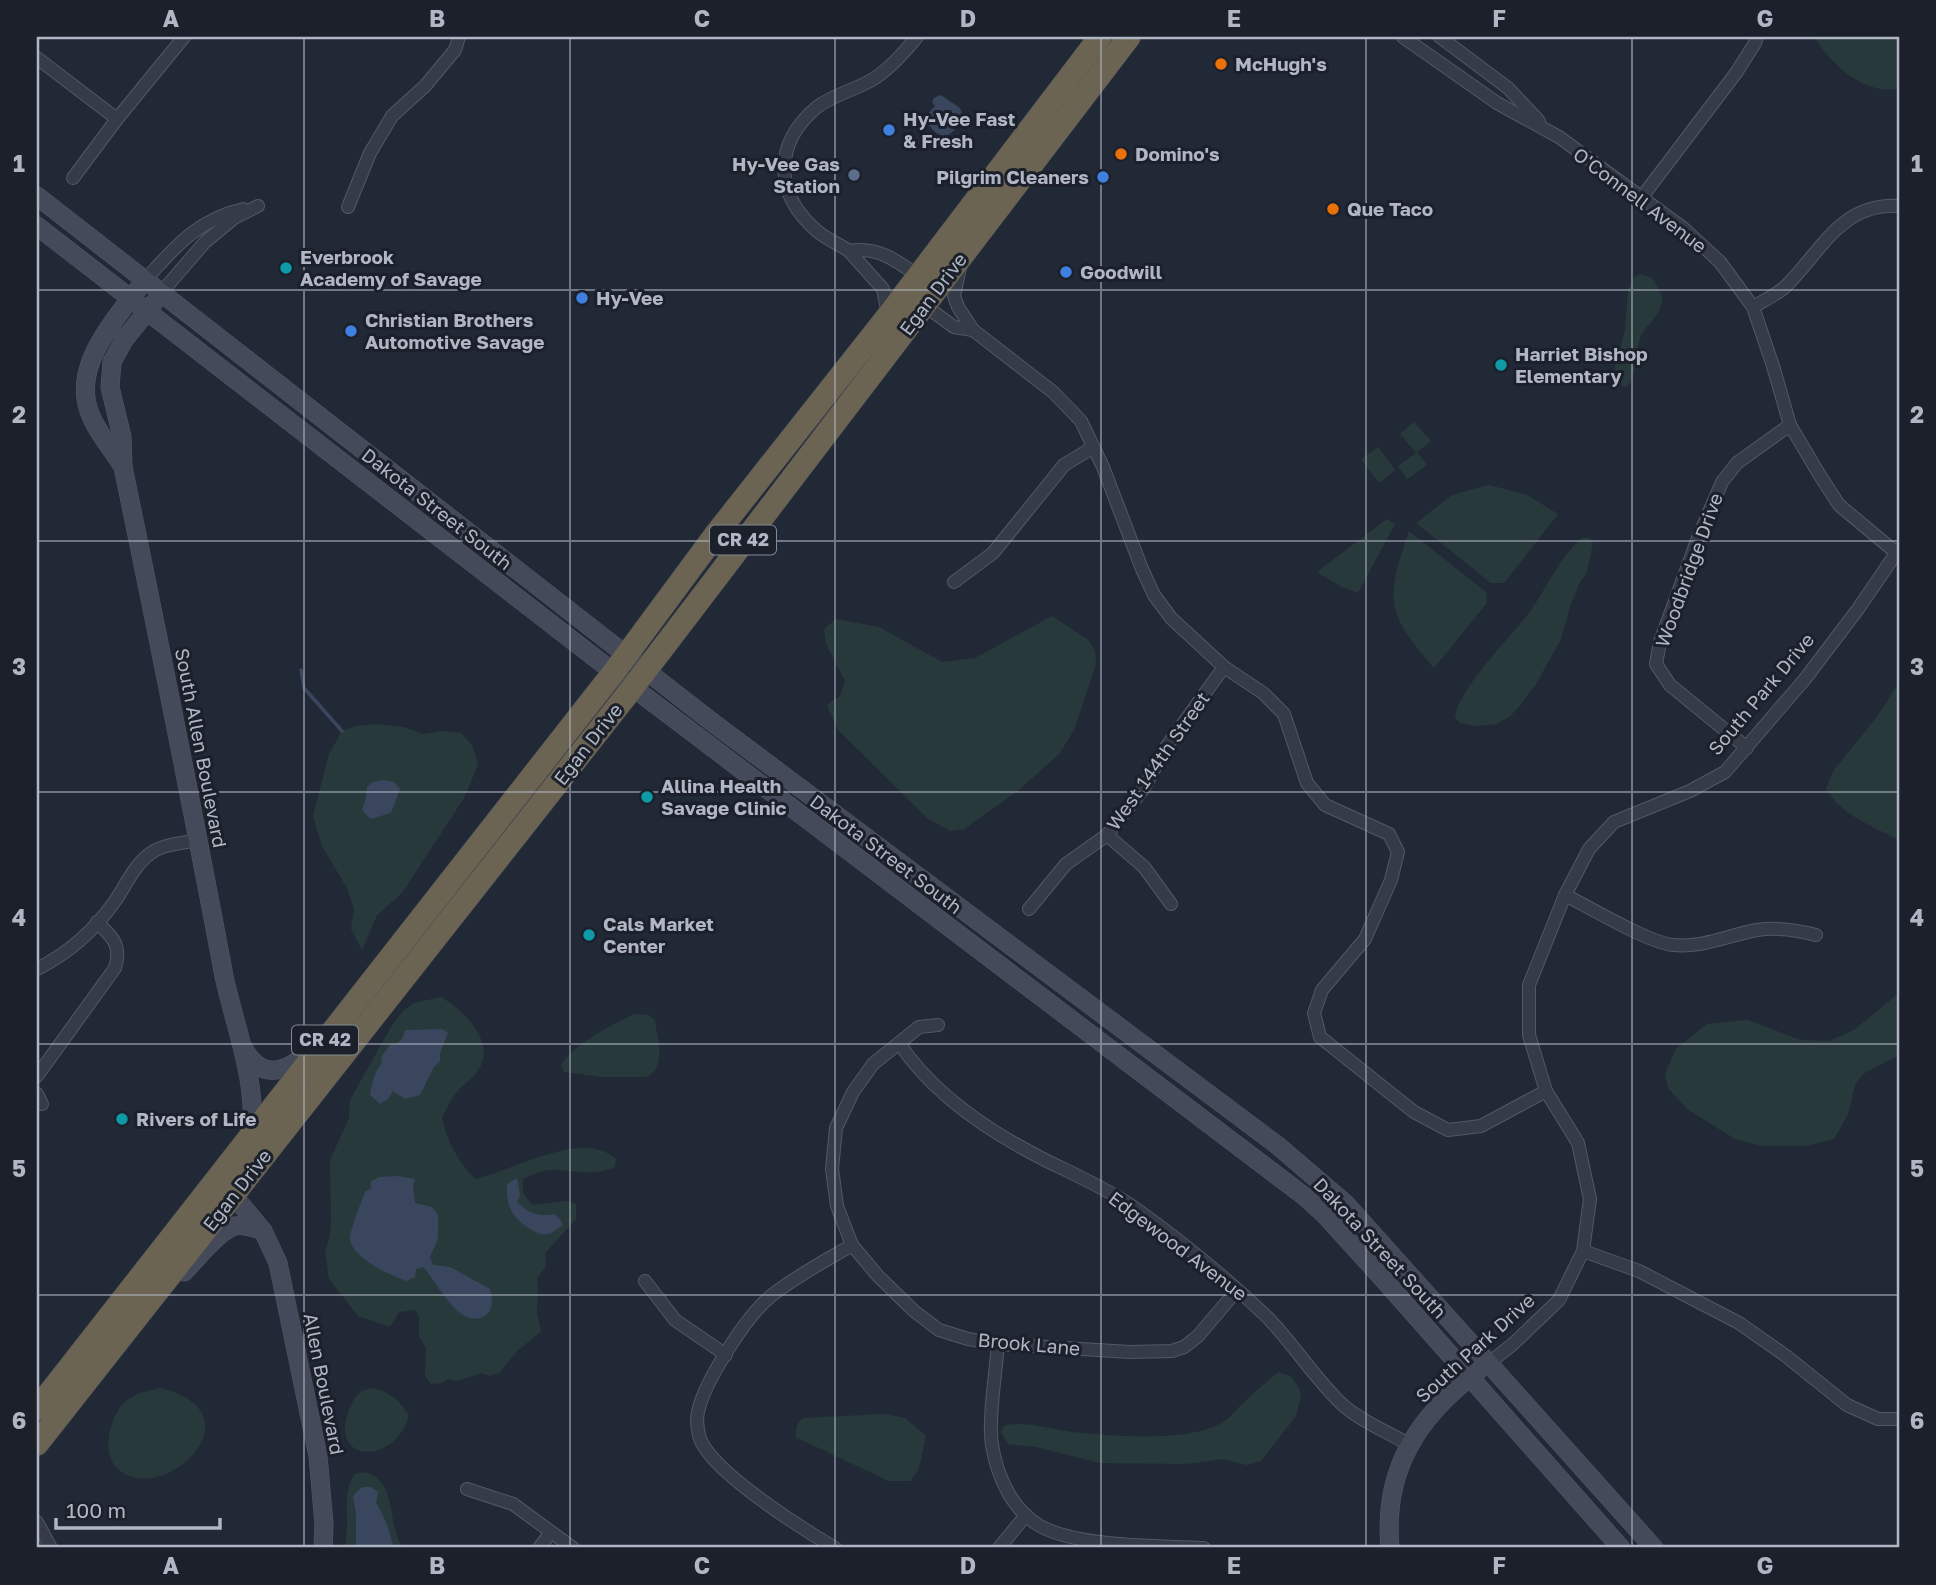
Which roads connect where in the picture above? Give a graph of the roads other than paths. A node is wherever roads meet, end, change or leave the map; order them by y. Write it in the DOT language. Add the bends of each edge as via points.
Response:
graph roads {
  1 [pos="184,37"];
  2 [pos="459,37"];
  3 [pos="917,37"];
  4 [pos="1100,37"];
  5 [pos="1129,37"];
  6 [pos="1403,37"];
  7 [pos="1440,37"];
  8 [pos="1757,37"];
  9 [pos="37,58"];
  10 [pos="117,119"];
  11 [pos="1547,129"];
  12 [pos="73,178"];
  13 [pos="37,197"];
  14 [pos="1642,197"];
  15 [pos="348,206"];
  16 [pos="1899,206"];
  17 [pos="37,226"];
  18 [pos="849,250"];
  19 [pos="964,252"];
  20 [pos="145,280"];
  21 [pos="921,290"];
  22 [pos="161,293"];
  23 [pos="131,299"];
  24 [pos="1753,307"];
  25 [pos="147,311"];
  26 [pos="888,316"];
  27 [pos="973,330"];
  28 [pos="1790,425"];
  29 [pos="1092,448"];
  30 [pos="123,467"];
  31 [pos="1898,552"];
  32 [pos="954,582"];
  33 [pos="1224,667"];
  34 [pos="630,671"];
  35 [pos="1747,748"];
  36 [pos="1107,835"];
  37 [pos="198,839"];
  38 [pos="1565,895"];
  39 [pos="1171,904"];
  40 [pos="1029,909"];
  41 [pos="97,922"];
  42 [pos="1816,935"];
  43 [pos="37,969"];
  44 [pos="349,1009"];
  45 [pos="938,1025"];
  46 [pos="239,1038"];
  47 [pos="899,1043"];
  48 [pos="37,1076"];
  49 [pos="1546,1091"];
  50 [pos="250,1136"];
  51 [pos="233,1195"];
  52 [pos="263,1231"];
  53 [pos="852,1245"];
  54 [pos="1583,1251"];
  55 [pos="645,1281"];
  56 [pos="1237,1290"];
  57 [pos="998,1343"];
  58 [pos="111,1350"];
  59 [pos="726,1355"];
  60 [pos="1489,1363"];
  61 [pos="1470,1377"];
  62 [pos="37,1409"];
  63 [pos="1899,1419"];
  64 [pos="37,1444"];
  65 [pos="1408,1444"];
  66 [pos="467,1489"];
  67 [pos="1026,1515"];
  68 [pos="37,1522"];
  69 [pos="551,1532"];
  70 [pos="51,1548"];
  71 [pos="323,1548"];
  72 [pos="538,1548"];
  73 [pos="573,1548"];
  74 [pos="835,1548"];
  75 [pos="999,1548"];
  76 [pos="1204,1548"];
  77 [pos="1391,1548"];
  78 [pos="1621,1548"];
  79 [pos="1654,1548"];
  1 -- 10 [label="street"];
  2 -- 15 [label="street" via="455,50 425,86 392,117 370,153"];
  3 -- 18 [label="street" via="887,69 817,108 797,131 783,164 785,187 795,206 817,231"];
  4 -- 21 [label="highway, Egan Drive / CR 42"];
  5 -- 19 [label="highway, Egan Drive / CR 42"];
  6 -- 11 [label="street, O'Connell Avenue" via="1497,103"];
  7 -- 11 [label="street, O'Connell Avenue" via="1508,88"];
  8 -- 14 [label="street" via="1736,73"];
  9 -- 10 [label="street"];
  10 -- 12 [label="street"];
  11 -- 14 [label="street, O'Connell Avenue"];
  13 -- 20 [label="main road, Dakota Street South"];
  14 -- 24 [label="street, O'Connell Avenue" via="1720,262"];
  16 -- 24 [label="street" via="1867,209 1840,225 1783,289"];
  17 -- 23 [label="main road, Dakota Street South"];
  18 -- 21 [label="street" via="865,248 885,254"];
  18 -- 26 [label="street" via="883,289"];
  19 -- 21 [label="highway, Egan Drive / CR 42"];
  19 -- 27 [label="street" via="954,296"];
  20 -- 22 [label="main road, Dakota Street South"];
  20 -- 22 [label="street" via="203,224 221,214 252,207 205,242"];
  20 -- 23 [label="main road, South Allen Boulevard"];
  21 -- 26 [label="highway, Egan Drive / CR 42"];
  21 -- 27 [label="street" via="954,327"];
  21 -- 34 [label="highway, Egan Drive / CR 42"];
  22 -- 25 [label="main road, South Allen Boulevard"];
  22 -- 34 [label="main road, Dakota Street South"];
  23 -- 25 [label="main road, Dakota Street South"];
  23 -- 30 [label="main road, South Allen Boulevard" via="95,350 85,394 97,429"];
  24 -- 28 [label="street, O'Connell Avenue"];
  25 -- 30 [label="main road, South Allen Boulevard" via="117,352 110,376"];
  25 -- 34 [label="main road, Dakota Street South"];
  26 -- 34 [label="highway, Egan Drive / CR 42" via="716,534"];
  27 -- 29 [label="street" via="1053,393 1081,421"];
  28 -- 31 [label="street, O'Connell Avenue" via="1839,505"];
  28 -- 35 [label="street, Woodbridge Drive" via="1737,463 1722,482 1688,564 1656,664 1670,685"];
  29 -- 32 [label="street" via="1064,464 993,553"];
  29 -- 33 [label="street" via="1154,595 1171,618"];
  30 -- 37 [label="main road, South Allen Boulevard"];
  31 -- 35 [label="street, South Park Drive" via="1805,679"];
  33 -- 36 [label="street, West 144th Street" via="1166,747 1144,788"];
  33 -- 49 [label="street" via="1263,693 1284,714 1307,783 1325,805 1389,834 1398,852 1365,939 1322,990 1314,1013 1320,1037 1414,1112 1448,1130 1481,1126"];
  34 -- 44 [label="highway, Egan Drive / CR 42"];
  34 -- 51 [label="highway, Egan Drive / CR 42"];
  34 -- 60 [label="main road, Dakota Street South" via="712,722 1277,1145 1346,1204"];
  34 -- 61 [label="main road, Dakota Street South" via="1304,1196"];
  35 -- 38 [label="street, South Park Drive" via="1725,772 1702,785 1614,822 1589,849"];
  36 -- 39 [label="street" via="1144,867"];
  36 -- 40 [label="street, West 144th Street" via="1066,864"];
  37 -- 41 [label="street" via="153,851 139,863"];
  37 -- 46 [label="main road, South Allen Boulevard"];
  38 -- 42 [label="street" via="1671,946 1713,943 1758,930 1791,929"];
  38 -- 49 [label="street, South Park Drive" via="1529,985 1529,1035"];
  41 -- 43 [label="street" via="82,940"];
  41 -- 48 [label="street" via="113,937 119,954 115,968"];
  44 -- 46 [label="main road, South Allen Boulevard" via="307,1053 281,1071 261,1067 245,1052"];
  44 -- 50 [label="highway, Egan Drive / CR 42"];
  45 -- 47 [label="street, Brook Lane" via="919,1027"];
  46 -- 50 [label="main road, South Allen Boulevard" via="253,1103"];
  47 -- 53 [label="street, Brook Lane" via="873,1064 836,1128 832,1169 837,1206"];
  47 -- 56 [label="street, Edgewood Avenue" via="915,1067 971,1116 1130,1205"];
  49 -- 54 [label="street, South Park Drive" via="1578,1143 1590,1199"];
  50 -- 62 [label="highway, Egan Drive / CR 42"];
  51 -- 52 [label="main road, Allen Boulevard"];
  51 -- 58 [label="highway, Egan Drive / CR 42"];
  52 -- 58 [label="main road" via="236,1226 222,1233"];
  52 -- 71 [label="main road, Allen Boulevard" via="278,1263 310,1412 318,1456"];
  53 -- 57 [label="street, Brook Lane" via="877,1276 939,1330"];
  53 -- 59 [label="street" via="770,1297"];
  54 -- 60 [label="street, South Park Drive" via="1559,1300"];
  54 -- 63 [label="street" via="1639,1271 1739,1324 1847,1405 1878,1419"];
  55 -- 59 [label="street" via="675,1320"];
  56 -- 57 [label="street, Brook Lane" via="1198,1336 1172,1351"];
  56 -- 65 [label="street, Edgewood Avenue" via="1294,1346 1347,1409"];
  57 -- 67 [label="street" via="991,1443 998,1474"];
  58 -- 64 [label="highway, Egan Drive / CR 42"];
  59 -- 74 [label="street" via="697,1413 701,1442 719,1465 768,1504"];
  60 -- 61 [label="main road, South Park Drive"];
  60 -- 79 [label="main road, Dakota Street South"];
  61 -- 65 [label="main road, South Park Drive"];
  61 -- 78 [label="main road, Dakota Street South"];
  65 -- 77 [label="main road, South Park Drive" via="1391,1497"];
  66 -- 69 [label="street" via="513,1504"];
  67 -- 75 [label="street"];
  67 -- 76 [label="street" via="1040,1526 1103,1543"];
  68 -- 70 [label="street"];
  69 -- 72 [label="street"];
  69 -- 73 [label="street"];
}
